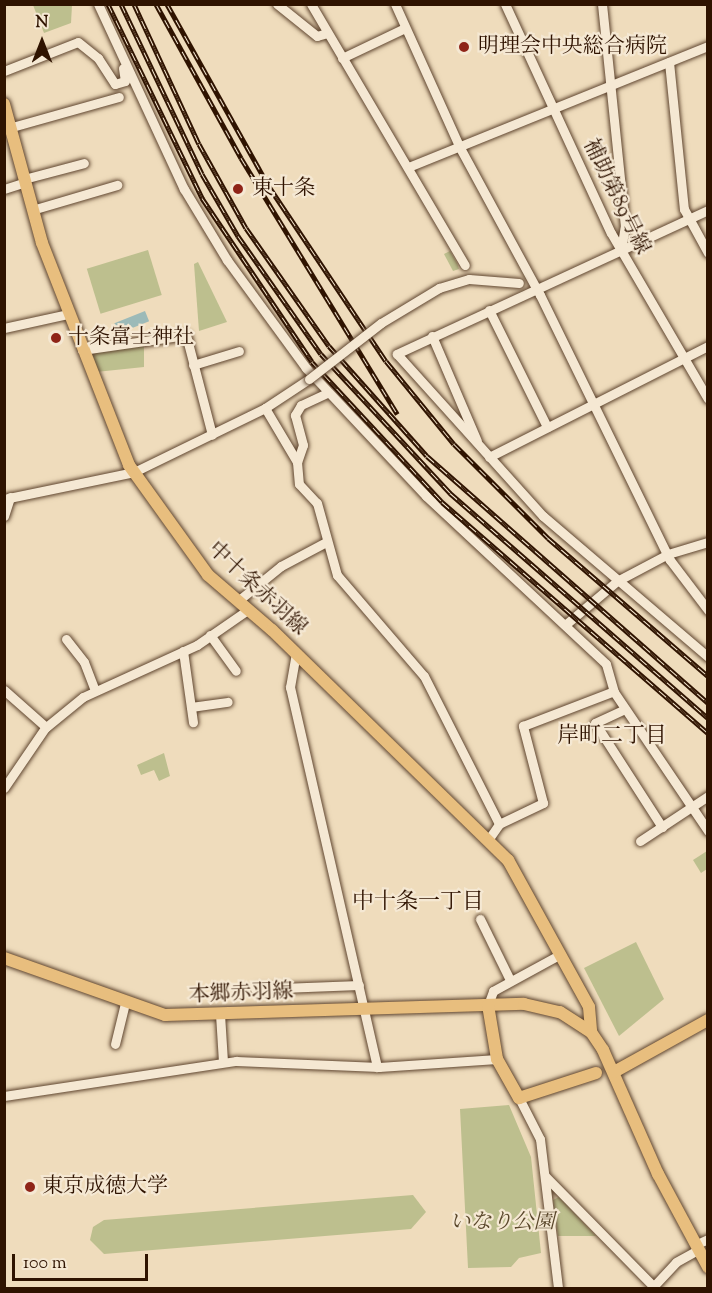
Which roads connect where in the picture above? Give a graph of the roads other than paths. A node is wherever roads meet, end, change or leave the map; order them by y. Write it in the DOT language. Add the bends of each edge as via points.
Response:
graph roads {
  1 [pos="98,4"];
  2 [pos="277,4"];
  3 [pos="311,4"];
  4 [pos="395,4"];
  5 [pos="505,4"];
  6 [pos="602,4"];
  7 [pos="405,28"];
  8 [pos="327,33"];
  9 [pos="708,46"];
  10 [pos="122,56"];
  11 [pos="342,58"];
  12 [pos="669,62"];
  13 [pos="4,71"];
  14 [pos="611,84"];
  15 [pos="119,97"];
  16 [pos="4,104"];
  17 [pos="552,108"];
  18 [pos="12,127"];
  19 [pos="459,146"];
  20 [pos="84,163"];
  21 [pos="411,166"];
  22 [pos="24,180"];
  23 [pos="117,186"];
  24 [pos="4,189"];
  25 [pos="32,210"];
  26 [pos="708,210"];
  27 [pos="688,218"];
  28 [pos="621,249"];
  29 [pos="708,253"];
  30 [pos="465,266"];
  31 [pos="536,287"];
  32 [pos="489,310"];
  33 [pos="68,314"];
  34 [pos="4,328"];
  35 [pos="432,336"];
  36 [pos="708,346"];
  37 [pos="82,350"];
  38 [pos="239,351"];
  39 [pos="683,359"];
  40 [pos="193,365"];
  41 [pos="327,393"];
  42 [pos="708,399"];
  43 [pos="594,403"];
  44 [pos="265,408"];
  45 [pos="547,427"];
  46 [pos="212,435"];
  47 [pos="478,442"];
  48 [pos="489,457"];
  49 [pos="297,462"];
  50 [pos="134,472"];
  51 [pos="7,498"];
  52 [pos="4,516"];
  53 [pos="708,542"];
  54 [pos="324,543"];
  55 [pos="668,554"];
  56 [pos="617,581"];
  57 [pos="244,604"];
  58 [pos="708,610"];
  59 [pos="565,625"];
  60 [pos="210,635"];
  61 [pos="66,639"];
  62 [pos="183,651"];
  63 [pos="296,653"];
  64 [pos="708,657"];
  65 [pos="236,671"];
  66 [pos="4,690"];
  67 [pos="95,690"];
  68 [pos="614,691"];
  69 [pos="228,702"];
  70 [pos="191,707"];
  71 [pos="624,709"];
  72 [pos="193,722"];
  73 [pos="46,727"];
  74 [pos="4,788"];
  75 [pos="708,796"];
  76 [pos="690,808"];
  77 [pos="499,824"];
  78 [pos="662,827"];
  79 [pos="708,831"];
  80 [pos="488,840"];
  81 [pos="640,841"];
  82 [pos="480,919"];
  83 [pos="561,954"];
  84 [pos="4,958"];
  85 [pos="510,980"];
  86 [pos="359,985"];
  87 [pos="255,989"];
  88 [pos="125,1003"];
  89 [pos="488,1005"];
  90 [pos="365,1009"];
  91 [pos="220,1014"];
  92 [pos="708,1020"];
  93 [pos="591,1032"];
  94 [pos="115,1044"];
  95 [pos="497,1059"];
  96 [pos="223,1062"];
  97 [pos="377,1067"];
  98 [pos="614,1072"];
  99 [pos="596,1073"];
  100 [pos="4,1096"];
  101 [pos="519,1098"];
  102 [pos="545,1176"];
  103 [pos="708,1239"];
  104 [pos="697,1247"];
  105 [pos="708,1267"];
  106 [pos="558,1288"];
  107 [pos="653,1288"];
  1 -- 10 [label="street"];
  2 -- 8 [label="street" via="317,36"];
  3 -- 8 [label="street"];
  4 -- 7 [label="street"];
  5 -- 17 [label="street, 補助第89号線"];
  6 -- 14 [label="street"];
  7 -- 11 [label="street"];
  7 -- 19 [label="street"];
  8 -- 11 [label="street"];
  9 -- 12 [label="street"];
  10 -- 13 [label="street" via="121,85 78,42"];
  10 -- 41 [label="street" via="202,222"];
  11 -- 21 [label="street"];
  12 -- 14 [label="street"];
  12 -- 27 [label="street"];
  14 -- 17 [label="street"];
  14 -- 28 [label="street" via="625,225"];
  15 -- 18 [label="street"];
  16 -- 18 [label="main road, 中十条赤羽線"];
  17 -- 19 [label="street"];
  17 -- 28 [label="street, 補助第89号線"];
  18 -- 22 [label="main road, 中十条赤羽線"];
  19 -- 21 [label="street"];
  19 -- 31 [label="street"];
  20 -- 22 [label="street"];
  21 -- 30 [label="street"];
  22 -- 24 [label="street"];
  22 -- 25 [label="main road, 中十条赤羽線"];
  23 -- 25 [label="street"];
  25 -- 33 [label="main road, 中十条赤羽線"];
  26 -- 27 [label="street"];
  27 -- 28 [label="street"];
  27 -- 29 [label="street"];
  28 -- 31 [label="street"];
  28 -- 39 [label="street, 補助第89号線"];
  31 -- 32 [label="street"];
  31 -- 43 [label="street"];
  31 -- 44 [label="street, bridge" via="469,279 439,288 381,323"];
  32 -- 35 [label="street"];
  32 -- 45 [label="street"];
  33 -- 34 [label="street"];
  33 -- 37 [label="main road, 中十条赤羽線"];
  35 -- 47 [label="street"];
  35 -- 47 [label="street" via="397,354"];
  36 -- 39 [label="street"];
  37 -- 40 [label="street" via="186,335"];
  37 -- 50 [label="main road, 中十条赤羽線"];
  38 -- 40 [label="street"];
  39 -- 42 [label="street, 補助第89号線"];
  39 -- 43 [label="street"];
  40 -- 46 [label="street"];
  41 -- 49 [label="street" via="296,412 303,445"];
  41 -- 59 [label="street" via="426,495"];
  43 -- 45 [label="street"];
  43 -- 55 [label="street"];
  44 -- 46 [label="street"];
  44 -- 49 [label="street"];
  45 -- 48 [label="street"];
  46 -- 50 [label="street"];
  47 -- 48 [label="street"];
  48 -- 56 [label="street" via="543,516"];
  49 -- 54 [label="street" via="299,484 317,503"];
  50 -- 51 [label="street"];
  50 -- 57 [label="main road, 中十条赤羽線" via="197,562"];
  51 -- 52 [label="street"];
  53 -- 55 [label="street"];
  54 -- 57 [label="street" via="282,566"];
  54 -- 77 [label="street" via="342,585 429,683"];
  55 -- 56 [label="street"];
  55 -- 58 [label="street"];
  56 -- 59 [label="street"];
  56 -- 64 [label="street"];
  57 -- 60 [label="street"];
  57 -- 63 [label="main road, 中十条赤羽線"];
  59 -- 68 [label="street" via="606,664"];
  60 -- 62 [label="street"];
  60 -- 65 [label="street"];
  61 -- 67 [label="street" via="84,662"];
  62 -- 67 [label="street"];
  62 -- 70 [label="street"];
  63 -- 80 [label="main road, 中十条赤羽線"];
  63 -- 86 [label="street" via="291,687"];
  66 -- 73 [label="street"];
  67 -- 73 [label="street"];
  68 -- 71 [label="street"];
  68 -- 77 [label="street" via="523,726 543,803"];
  69 -- 70 [label="street"];
  70 -- 72 [label="street"];
  71 -- 76 [label="street"];
  71 -- 78 [label="street" via="595,723"];
  73 -- 74 [label="street"];
  75 -- 76 [label="street"];
  76 -- 78 [label="street"];
  76 -- 79 [label="street"];
  77 -- 80 [label="street"];
  78 -- 81 [label="street"];
  80 -- 83 [label="main road, 中十条赤羽線" via="517,872"];
  82 -- 85 [label="street"];
  83 -- 85 [label="street"];
  83 -- 93 [label="main road, 中十条赤羽線" via="589,1007"];
  84 -- 88 [label="main road, 本郷赤羽線"];
  85 -- 89 [label="street" via="493,991"];
  86 -- 87 [label="street"];
  86 -- 90 [label="street"];
  88 -- 91 [label="main road, 本郷赤羽線" via="165,1015"];
  88 -- 94 [label="street"];
  89 -- 90 [label="main road, 本郷赤羽線"];
  89 -- 93 [label="main road, 本郷赤羽線" via="542,1006"];
  89 -- 95 [label="main road"];
  90 -- 91 [label="main road, 本郷赤羽線"];
  90 -- 97 [label="street"];
  91 -- 96 [label="street"];
  92 -- 98 [label="main road"];
  93 -- 98 [label="main road"];
  95 -- 97 [label="street"];
  95 -- 101 [label="main road"];
  96 -- 97 [label="street"];
  96 -- 100 [label="street" via="147,1078"];
  98 -- 104 [label="main road"];
  99 -- 101 [label="main road"];
  101 -- 102 [label="street" via="538,1130"];
  102 -- 106 [label="street"];
  102 -- 107 [label="street"];
  103 -- 104 [label="street"];
  104 -- 105 [label="main road"];
  104 -- 107 [label="street" via="676,1262"];
}
